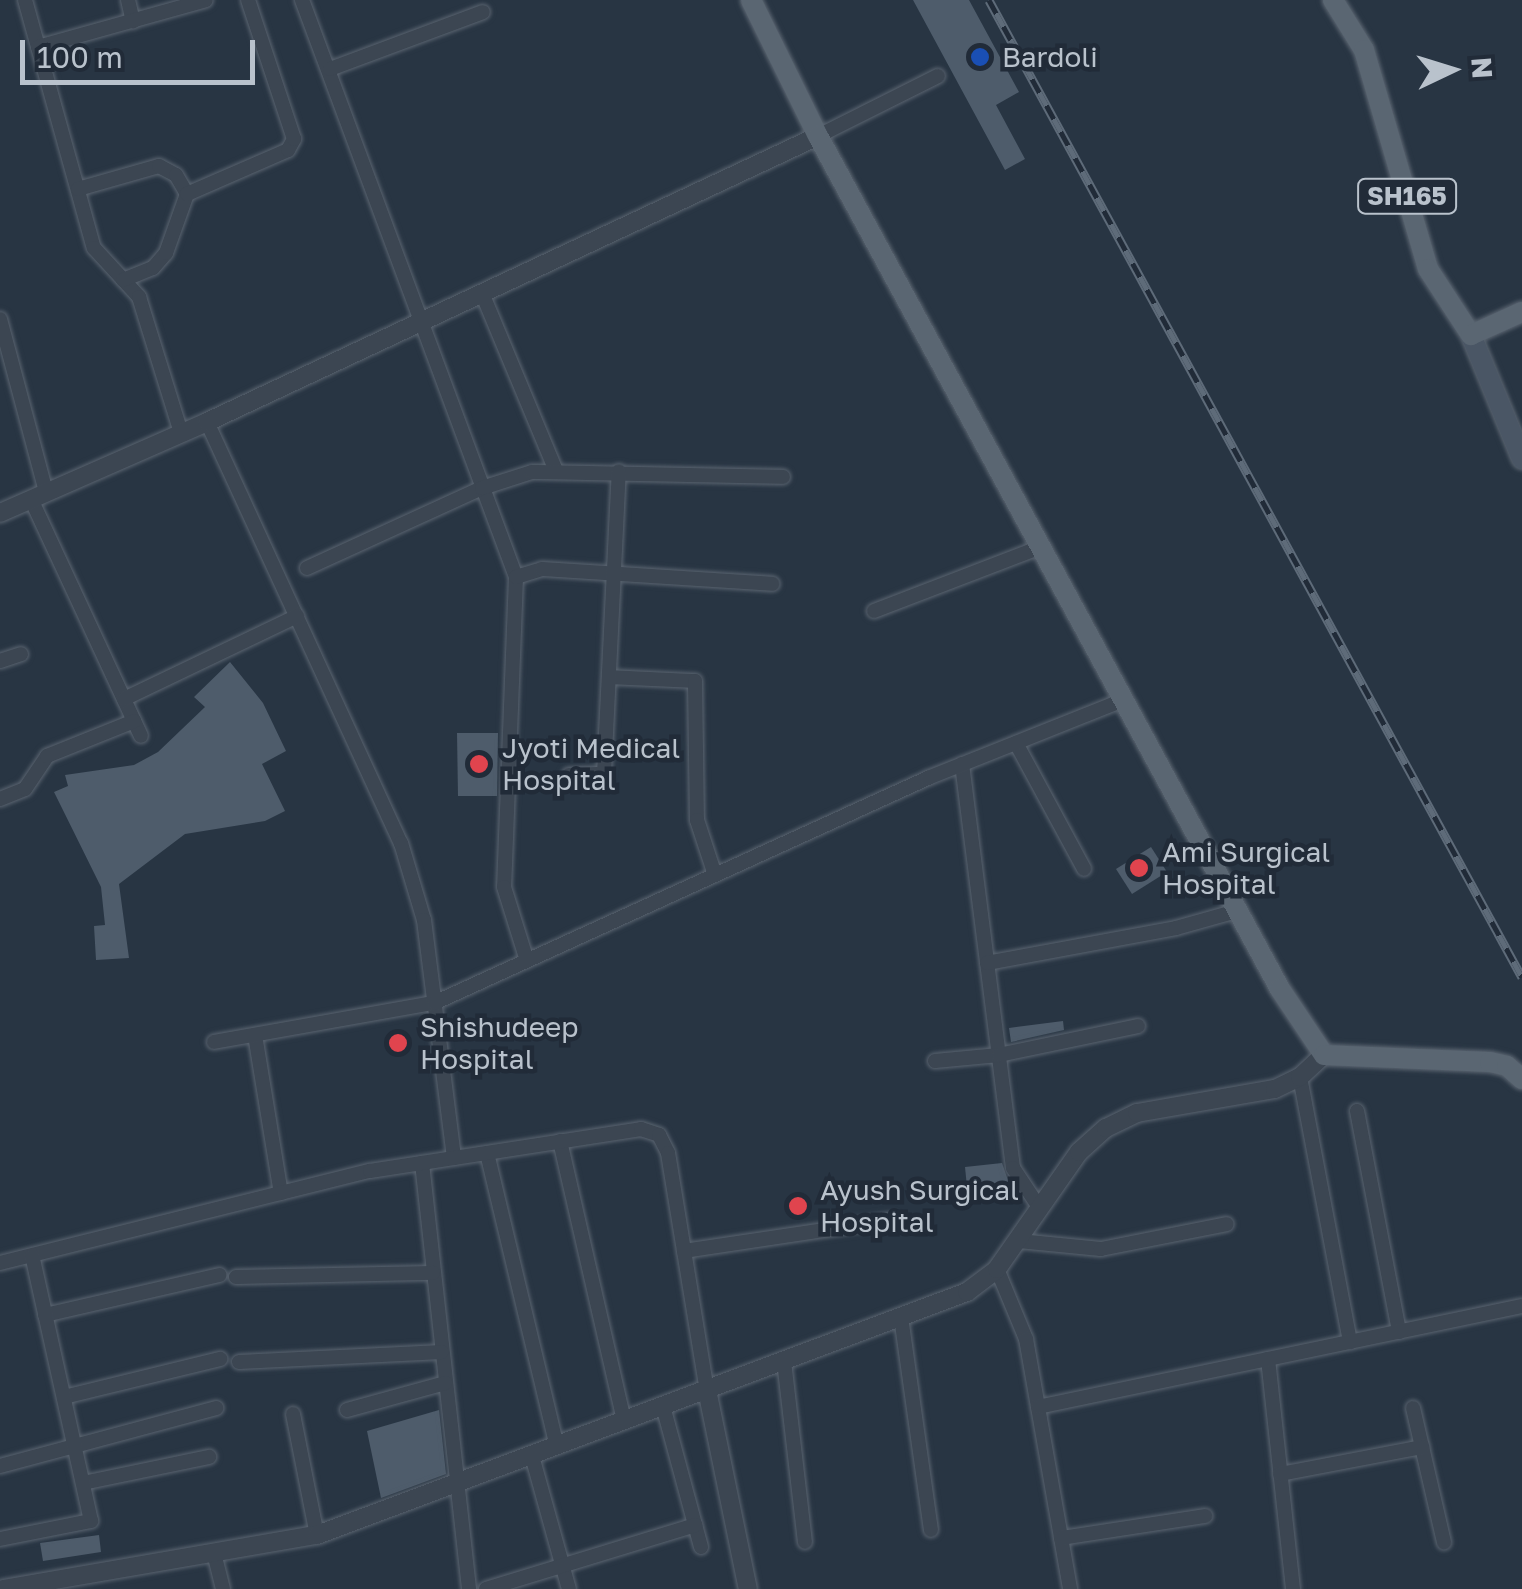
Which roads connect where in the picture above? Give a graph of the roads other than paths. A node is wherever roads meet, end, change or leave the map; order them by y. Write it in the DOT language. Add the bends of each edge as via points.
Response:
graph roads {
  1 [pos="25,0"];
  2 [pos="128,0"];
  3 [pos="206,0"];
  4 [pos="248,0"];
  5 [pos="302,0"];
  6 [pos="750,0"];
  7 [pos="1333,0"];
  8 [pos="483,12"];
  9 [pos="133,21"];
  10 [pos="38,47"];
  11 [pos="330,69"];
  12 [pos="938,76"];
  13 [pos="818,136"];
  14 [pos="78,189"];
  15 [pos="187,194"];
  16 [pos="123,280"];
  17 [pos="482,294"];
  18 [pos="1522,312"];
  19 [pos="0,318"];
  20 [pos="419,323"];
  21 [pos="1472,335"];
  22 [pos="208,422"];
  23 [pos="181,433"];
  24 [pos="1522,459"];
  25 [pos="619,471"];
  26 [pos="556,472"];
  27 [pos="782,477"];
  28 [pos="482,488"];
  29 [pos="39,496"];
  30 [pos="0,513"];
  31 [pos="1040,547"];
  32 [pos="307,568"];
  33 [pos="614,573"];
  34 [pos="516,577"];
  35 [pos="773,584"];
  36 [pos="874,611"];
  37 [pos="297,616"];
  38 [pos="21,654"];
  39 [pos="0,661"];
  40 [pos="609,677"];
  41 [pos="124,699"];
  42 [pos="1123,700"];
  43 [pos="134,721"];
  44 [pos="141,736"];
  45 [pos="1016,743"];
  46 [pos="962,764"];
  47 [pos="569,774"];
  48 [pos="0,799"];
  49 [pos="1084,869"];
  50 [pos="715,875"];
  51 [pos="1237,911"];
  52 [pos="527,961"];
  53 [pos="987,963"];
  54 [pos="434,1003"];
  55 [pos="1138,1026"];
  56 [pos="255,1035"];
  57 [pos="214,1042"];
  58 [pos="999,1055"];
  59 [pos="1324,1055"];
  60 [pos="935,1062"];
  61 [pos="1300,1077"];
  62 [pos="1522,1079"];
  63 [pos="1358,1111"];
  64 [pos="560,1142"];
  65 [pos="487,1153"];
  66 [pos="454,1158"];
  67 [pos="422,1163"];
  68 [pos="281,1193"];
  69 [pos="1038,1207"];
  70 [pos="892,1220"];
  71 [pos="1227,1224"];
  72 [pos="1019,1242"];
  73 [pos="684,1251"];
  74 [pos="32,1255"];
  75 [pos="0,1263"];
  76 [pos="997,1269"];
  77 [pos="434,1273"];
  78 [pos="219,1275"];
  79 [pos="236,1277"];
  80 [pos="1522,1306"];
  81 [pos="45,1315"];
  82 [pos="901,1317"];
  83 [pos="1399,1332"];
  84 [pos="1350,1342"];
  85 [pos="442,1352"];
  86 [pos="220,1359"];
  87 [pos="1268,1359"];
  88 [pos="784,1361"];
  89 [pos="240,1362"];
  90 [pos="445,1383"];
  91 [pos="708,1390"];
  92 [pos="64,1397"];
  93 [pos="663,1406"];
  94 [pos="1038,1406"];
  95 [pos="216,1408"];
  96 [pos="1414,1408"];
  97 [pos="347,1410"];
  98 [pos="292,1414"];
  99 [pos="624,1421"];
  100 [pos="74,1444"];
  101 [pos="557,1446"];
  102 [pos="1422,1446"];
  103 [pos="532,1456"];
  104 [pos="209,1457"];
  105 [pos="0,1466"];
  106 [pos="1280,1474"];
  107 [pos="83,1483"];
  108 [pos="455,1484"];
  109 [pos="1204,1516"];
  110 [pos="695,1525"];
  111 [pos="931,1530"];
  112 [pos="317,1535"];
  113 [pos="1062,1538"];
  114 [pos="0,1539"];
  115 [pos="805,1542"];
  116 [pos="1444,1542"];
  117 [pos="701,1548"];
  118 [pos="214,1553"];
  119 [pos="563,1567"];
  120 [pos="2,1589"];
  121 [pos="223,1589"];
  122 [pos="469,1589"];
  123 [pos="486,1589"];
  124 [pos="569,1589"];
  125 [pos="748,1589"];
  126 [pos="1070,1589"];
  127 [pos="1293,1589"];
  1 -- 10 [label="street"];
  2 -- 9 [label="street"];
  3 -- 9 [label="street"];
  4 -- 15 [label="street" via="294,139 288,150"];
  5 -- 11 [label="street"];
  6 -- 13 [label="main road"];
  7 -- 21 [label="main road, SH165" via="1364,50 1428,269"];
  8 -- 11 [label="street"];
  9 -- 10 [label="street"];
  10 -- 14 [label="street"];
  11 -- 20 [label="street" via="410,282"];
  12 -- 13 [label="street"];
  13 -- 17 [label="street"];
  13 -- 31 [label="main road"];
  14 -- 15 [label="street" via="159,166 176,175"];
  14 -- 16 [label="street" via="94,248"];
  15 -- 16 [label="street" via="166,253 153,268"];
  16 -- 23 [label="street" via="139,297"];
  17 -- 20 [label="street"];
  17 -- 26 [label="street"];
  18 -- 21 [label="main road"];
  19 -- 29 [label="street"];
  20 -- 22 [label="street"];
  20 -- 28 [label="street"];
  21 -- 24 [label="main road"];
  22 -- 23 [label="street"];
  22 -- 37 [label="street"];
  23 -- 29 [label="street"];
  25 -- 26 [label="street"];
  25 -- 27 [label="street"];
  25 -- 33 [label="street"];
  26 -- 28 [label="street" via="532,472"];
  28 -- 32 [label="street"];
  28 -- 34 [label="street"];
  29 -- 30 [label="street"];
  29 -- 41 [label="street"];
  31 -- 36 [label="street"];
  31 -- 42 [label="main road"];
  33 -- 34 [label="street" via="542,569"];
  33 -- 35 [label="street"];
  33 -- 40 [label="street"];
  34 -- 52 [label="street" via="504,886"];
  37 -- 41 [label="street"];
  37 -- 54 [label="street" via="401,843 424,920"];
  38 -- 39 [label="street"];
  40 -- 47 [label="street" via="604,774"];
  40 -- 50 [label="street" via="695,681 697,820"];
  41 -- 43 [label="street"];
  42 -- 45 [label="street"];
  42 -- 51 [label="main road"];
  43 -- 44 [label="street"];
  43 -- 48 [label="street" via="47,756 25,789"];
  45 -- 46 [label="street"];
  45 -- 49 [label="street"];
  46 -- 50 [label="street"];
  46 -- 53 [label="street"];
  50 -- 52 [label="street"];
  51 -- 53 [label="street"];
  51 -- 59 [label="main road"];
  52 -- 54 [label="street"];
  53 -- 58 [label="street"];
  54 -- 56 [label="street"];
  54 -- 66 [label="street"];
  55 -- 58 [label="street"];
  56 -- 57 [label="street"];
  56 -- 68 [label="street"];
  58 -- 60 [label="street"];
  58 -- 69 [label="street" via="1013,1168"];
  59 -- 61 [label="street"];
  59 -- 62 [label="main road" via="1490,1062"];
  61 -- 69 [label="street" via="1276,1089 1137,1113 1106,1128"];
  61 -- 84 [label="street"];
  63 -- 83 [label="street"];
  64 -- 65 [label="street"];
  64 -- 73 [label="street" via="641,1129 659,1135 668,1153"];
  64 -- 99 [label="street"];
  65 -- 66 [label="street"];
  65 -- 101 [label="street"];
  66 -- 67 [label="street"];
  67 -- 68 [label="street"];
  67 -- 77 [label="street"];
  68 -- 74 [label="street"];
  69 -- 72 [label="street"];
  70 -- 73 [label="street"];
  71 -- 72 [label="street" via="1101,1250"];
  72 -- 76 [label="street"];
  73 -- 91 [label="street"];
  74 -- 75 [label="street"];
  74 -- 81 [label="street"];
  76 -- 82 [label="street" via="967,1292"];
  76 -- 94 [label="street" via="1026,1339"];
  77 -- 79 [label="street"];
  77 -- 85 [label="street"];
  78 -- 81 [label="street"];
  80 -- 83 [label="street"];
  81 -- 92 [label="street"];
  82 -- 88 [label="street"];
  82 -- 111 [label="street"];
  83 -- 84 [label="street"];
  84 -- 87 [label="street"];
  85 -- 89 [label="street"];
  85 -- 90 [label="street"];
  86 -- 92 [label="street"];
  87 -- 94 [label="street"];
  87 -- 106 [label="street"];
  88 -- 91 [label="street"];
  88 -- 115 [label="street"];
  90 -- 97 [label="street"];
  90 -- 108 [label="street"];
  91 -- 93 [label="street"];
  91 -- 125 [label="street"];
  92 -- 100 [label="street"];
  93 -- 99 [label="street"];
  93 -- 110 [label="street"];
  94 -- 113 [label="street"];
  95 -- 100 [label="street"];
  96 -- 102 [label="street"];
  98 -- 112 [label="street"];
  99 -- 101 [label="street"];
  100 -- 105 [label="street"];
  100 -- 107 [label="street"];
  101 -- 103 [label="street"];
  102 -- 106 [label="street"];
  102 -- 116 [label="street"];
  103 -- 108 [label="street"];
  103 -- 119 [label="street"];
  104 -- 107 [label="street"];
  106 -- 127 [label="street"];
  107 -- 114 [label="street" via="91,1521"];
  108 -- 112 [label="street"];
  108 -- 122 [label="street"];
  109 -- 113 [label="street"];
  110 -- 117 [label="street"];
  110 -- 119 [label="street"];
  112 -- 118 [label="street"];
  113 -- 126 [label="street"];
  118 -- 120 [label="street"];
  118 -- 121 [label="street"];
  119 -- 123 [label="street"];
  119 -- 124 [label="street"];
}
